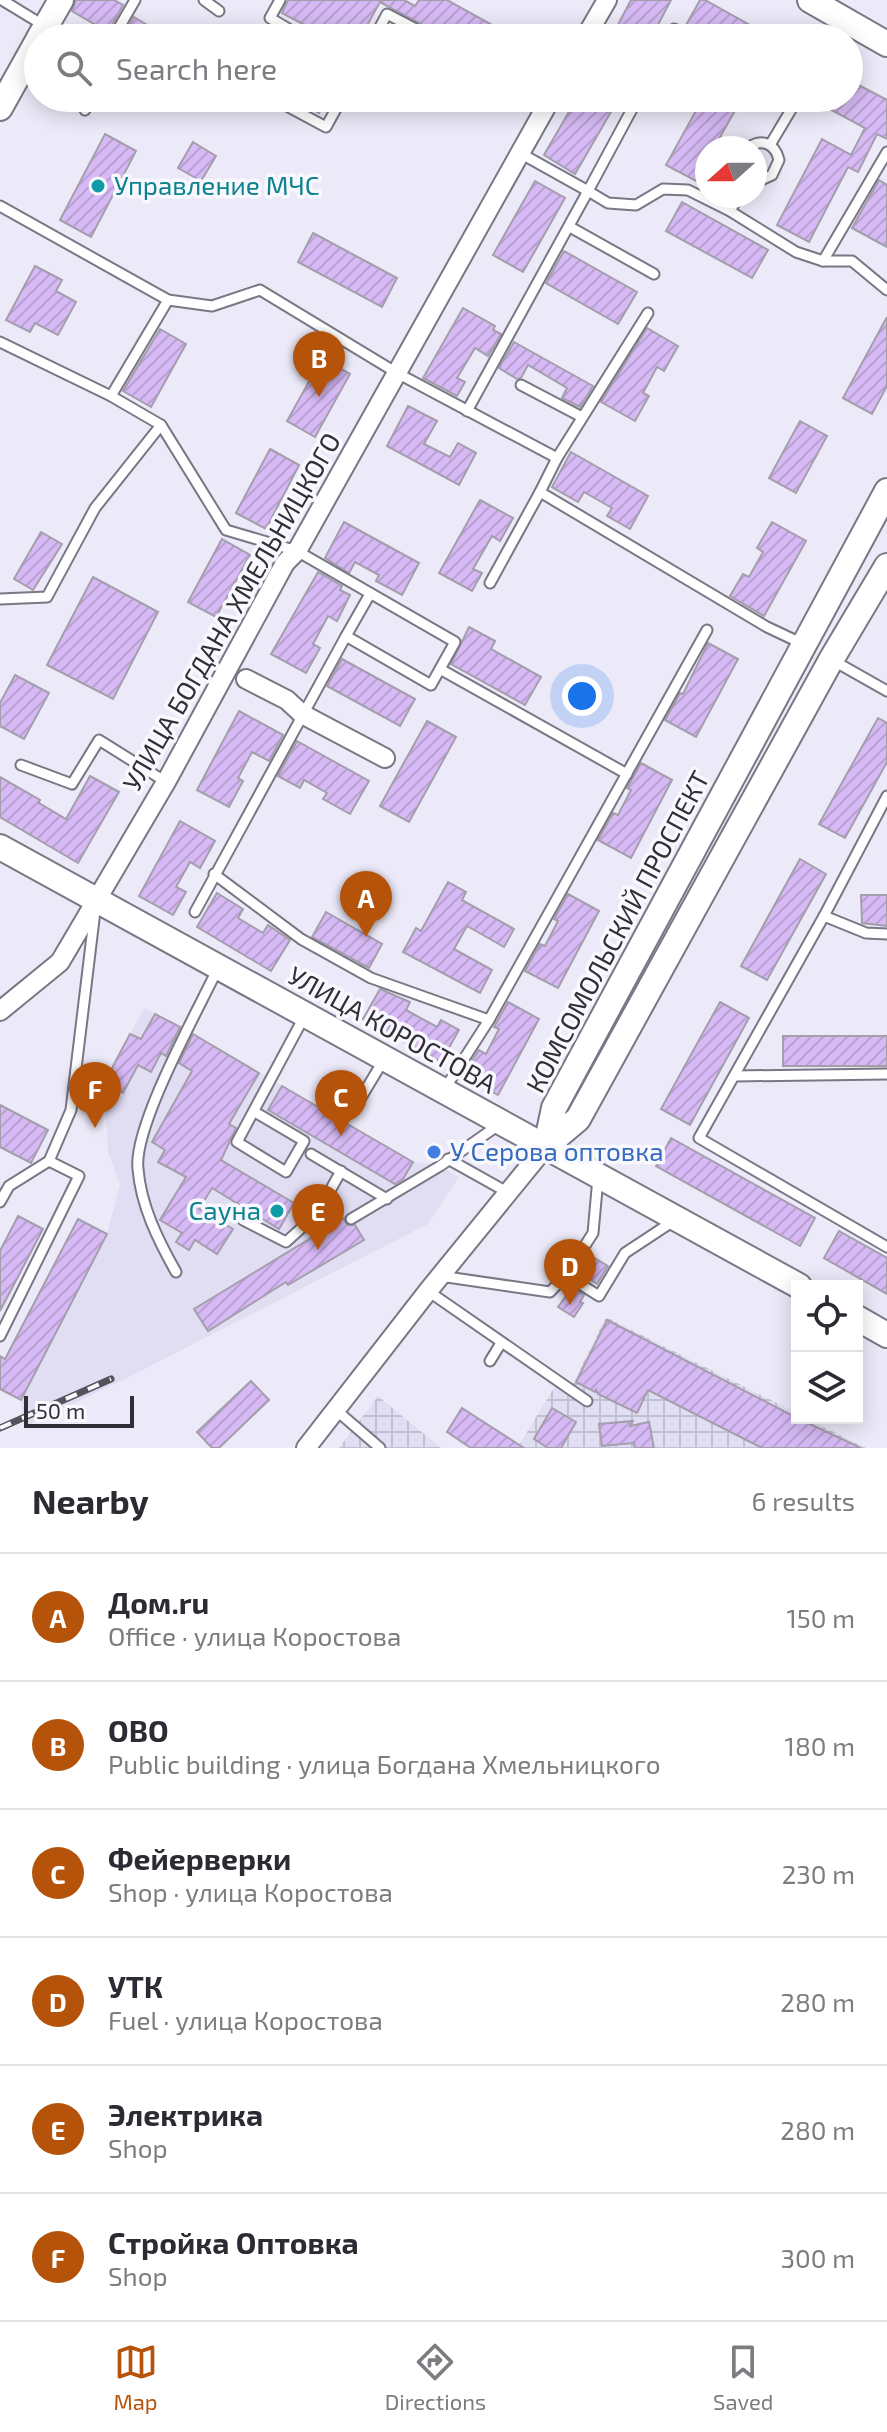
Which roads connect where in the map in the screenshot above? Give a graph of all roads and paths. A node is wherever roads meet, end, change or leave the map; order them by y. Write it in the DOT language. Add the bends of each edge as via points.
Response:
graph roads {
  1 [pos="2,0"];
  2 [pos="60,0"];
  3 [pos="135,0"];
  4 [pos="204,0"];
  5 [pos="280,0"];
  6 [pos="607,0"];
  7 [pos="810,0"];
  8 [pos="219,11"];
  9 [pos="27,24"];
  10 [pos="47,24"];
  11 [pos="121,24"];
  12 [pos="280,24"];
  13 [pos="382,24"];
  14 [pos="406,24"];
  15 [pos="593,24"];
  16 [pos="852,24"];
  17 [pos="863,30"];
  18 [pos="887,44"];
  19 [pos="24,65"];
  20 [pos="0,108"];
  21 [pos="298,112"];
  22 [pos="334,112"];
  23 [pos="542,112"];
  24 [pos="630,112"];
  25 [pos="790,112"];
  26 [pos="767,144"];
  27 [pos="770,145"];
  28 [pos="887,152"];
  29 [pos="520,153"];
  30 [pos="767,178"];
  31 [pos="588,191"];
  32 [pos="0,206"];
  33 [pos="732,208"];
  34 [pos="730,211"];
  35 [pos="570,227"];
  36 [pos="823,261"];
  37 [pos="654,274"];
  38 [pos="887,290"];
  39 [pos="168,300"];
  40 [pos="648,313"];
  41 [pos="0,342"];
  42 [pos="397,373"];
  43 [pos="521,385"];
  44 [pos="111,396"];
  45 [pos="467,411"];
  46 [pos="582,417"];
  47 [pos="161,425"];
  48 [pos="557,458"];
  49 [pos="887,491"];
  50 [pos="540,492"];
  51 [pos="297,551"];
  52 [pos="887,566"];
  53 [pos="490,583"];
  54 [pos="370,594"];
  55 [pos="0,599"];
  56 [pos="707,630"];
  57 [pos="346,636"];
  58 [pos="803,644"];
  59 [pos="831,660"];
  60 [pos="440,669"];
  61 [pos="246,679"];
  62 [pos="887,691"];
  63 [pos="302,714"];
  64 [pos="385,758"];
  65 [pos="21,765"];
  66 [pos="627,774"];
  67 [pos="166,782"];
  68 [pos="887,796"];
  69 [pos="0,847"];
  70 [pos="214,874"];
  71 [pos="96,899"];
  72 [pos="195,912"];
  73 [pos="824,916"];
  74 [pos="887,934"];
  75 [pos="218,966"];
  76 [pos="0,1011"];
  77 [pos="306,1014"];
  78 [pos="489,1020"];
  79 [pos="385,1058"];
  80 [pos="887,1074"];
  81 [pos="735,1076"];
  82 [pos="444,1090"];
  83 [pos="356,1106"];
  84 [pos="255,1112"];
  85 [pos="503,1123"];
  86 [pos="546,1146"];
  87 [pos="311,1154"];
  88 [pos="448,1159"];
  89 [pos="49,1161"];
  90 [pos="341,1171"];
  91 [pos="598,1175"];
  92 [pos="507,1192"];
  93 [pos="387,1199"];
  94 [pos="0,1202"];
  95 [pos="677,1218"];
  96 [pos="351,1219"];
  97 [pos="243,1220"];
  98 [pos="887,1247"];
  99 [pos="176,1272"];
  100 [pos="566,1275"];
  101 [pos="791,1282"];
  102 [pos="434,1284"];
  103 [pos="863,1321"];
  104 [pos="887,1335"];
  105 [pos="0,1336"];
  106 [pos="501,1343"];
  107 [pos="490,1361"];
  108 [pos="587,1401"];
  109 [pos="336,1410"];
  110 [pos="306,1448"];
  111 [pos="380,1448"];
  1 -- 9 [label="lane"];
  2 -- 10 [label="main road"];
  3 -- 11 [label="lane"];
  4 -- 8 [label="lane"];
  5 -- 12 [label="lane" via="270,18"];
  6 -- 15 [label="street"];
  7 -- 16 [label="main road"];
  13 -- 14 [label="lane" via="387,14"];
  17 -- 18 [label="main road"];
  19 -- 20 [label="main road"];
  21 -- 22 [label="lane" via="326,127"];
  23 -- 29 [label="street, УЛИЦА БОГДАНА ХМЕЛЬНИЦКОГО"];
  24 -- 31 [label="lane"];
  25 -- 27 [label="lane"];
  26 -- 27 [label="lane"];
  27 -- 30 [label="lane" via="779,160"];
  28 -- 36 [label="lane"];
  29 -- 31 [label="lane"];
  29 -- 42 [label="street, УЛИЦА БОГДАНА ХМЕЛЬНИЦКОГО"];
  31 -- 34 [label="lane" via="608,203 636,205 663,189 688,190"];
  31 -- 35 [label="lane"];
  32 -- 39 [label="lane"];
  33 -- 34 [label="lane"];
  34 -- 36 [label="lane" via="796,252"];
  35 -- 37 [label="lane"];
  35 -- 45 [label="lane"];
  36 -- 38 [label="lane" via="852,261"];
  39 -- 42 [label="lane" via="212,306 260,290"];
  39 -- 44 [label="lane"];
  40 -- 46 [label="lane"];
  41 -- 44 [label="lane"];
  42 -- 45 [label="lane"];
  42 -- 51 [label="street, УЛИЦА БОГДАНА ХМЕЛЬНИЦКОГО"];
  43 -- 46 [label="lane"];
  44 -- 47 [label="lane"];
  45 -- 48 [label="lane"];
  46 -- 48 [label="lane"];
  47 -- 51 [label="lane" via="226,530"];
  47 -- 55 [label="lane" via="95,508 47,597"];
  48 -- 50 [label="lane"];
  49 -- 58 [label="main road, КОМСОМОЛЬСКИЙ ПРОСПЕКТ"];
  50 -- 53 [label="lane"];
  50 -- 58 [label="lane"];
  51 -- 54 [label="lane"];
  51 -- 67 [label="street, УЛИЦА БОГДАНА ХМЕЛЬНИЦКОГО" via="285,563"];
  52 -- 59 [label="main road, КОМСОМОЛЬСКИЙ ПРОСПЕКТ"];
  54 -- 57 [label="lane"];
  54 -- 60 [label="lane" via="455,642"];
  56 -- 66 [label="lane"];
  57 -- 60 [label="lane" via="431,685"];
  57 -- 63 [label="lane"];
  58 -- 86 [label="main road, КОМСОМОЛЬСКИЙ ПРОСПЕКТ" via="554,1108"];
  59 -- 62 [label="lane"];
  59 -- 86 [label="main road, КОМСОМОЛЬСКИЙ ПРОСПЕКТ" via="578,1119"];
  60 -- 66 [label="lane"];
  61 -- 63 [label="street"];
  63 -- 64 [label="street"];
  63 -- 70 [label="lane"];
  65 -- 67 [label="lane" via="72,784 99,740"];
  66 -- 78 [label="lane"];
  67 -- 71 [label="street, УЛИЦА БОГДАНА ХМЕЛЬНИЦКОГО"];
  68 -- 73 [label="lane"];
  69 -- 71 [label="main road, УЛИЦА КОРОСТОВА"];
  70 -- 72 [label="lane"];
  70 -- 78 [label="lane" via="301,939 371,978"];
  71 -- 75 [label="main road, УЛИЦА КОРОСТОВА"];
  71 -- 76 [label="street, УЛИЦА БОГДАНА ХМЕЛЬНИЦКОГО" via="60,962"];
  71 -- 89 [label="lane" via="71,1110"];
  73 -- 74 [label="lane" via="866,933"];
  73 -- 81 [label="lane"];
  75 -- 77 [label="main road, УЛИЦА КОРОСТОВА"];
  75 -- 99 [label="lane" via="146,1120 137,1166 153,1230"];
  77 -- 79 [label="main road, УЛИЦА КОРОСТОВА"];
  77 -- 84 [label="lane"];
  78 -- 82 [label="lane"];
  79 -- 82 [label="main road, УЛИЦА КОРОСТОВА"];
  79 -- 83 [label="lane"];
  80 -- 81 [label="lane"];
  81 -- 98 [label="lane" via="699,1138"];
  82 -- 85 [label="main road, УЛИЦА КОРОСТОВА"];
  84 -- 84 [label="lane" via="237,1142 286,1172 304,1141"];
  85 -- 86 [label="main road, УЛИЦА КОРОСТОВА"];
  85 -- 88 [label="lane"];
  86 -- 91 [label="main road, УЛИЦА КОРОСТОВА"];
  86 -- 92 [label="street"];
  87 -- 90 [label="lane"];
  88 -- 92 [label="lane"];
  88 -- 93 [label="lane"];
  89 -- 94 [label="lane" via="9,1186"];
  89 -- 105 [label="lane" via="79,1176"];
  90 -- 93 [label="lane"];
  90 -- 97 [label="lane" via="317,1214 286,1242"];
  91 -- 95 [label="main road, УЛИЦА КОРОСТОВА"];
  91 -- 100 [label="lane" via="593,1233"];
  92 -- 102 [label="street"];
  93 -- 96 [label="lane"];
  95 -- 100 [label="lane" via="625,1253 599,1296"];
  95 -- 101 [label="main road, УЛИЦА КОРОСТОВА"];
  100 -- 102 [label="lane" via="550,1292"];
  102 -- 106 [label="lane"];
  102 -- 109 [label="street"];
  103 -- 104 [label="main road"];
  106 -- 107 [label="lane"];
  106 -- 108 [label="lane"];
  109 -- 110 [label="street"];
  109 -- 111 [label="lane"];
}
